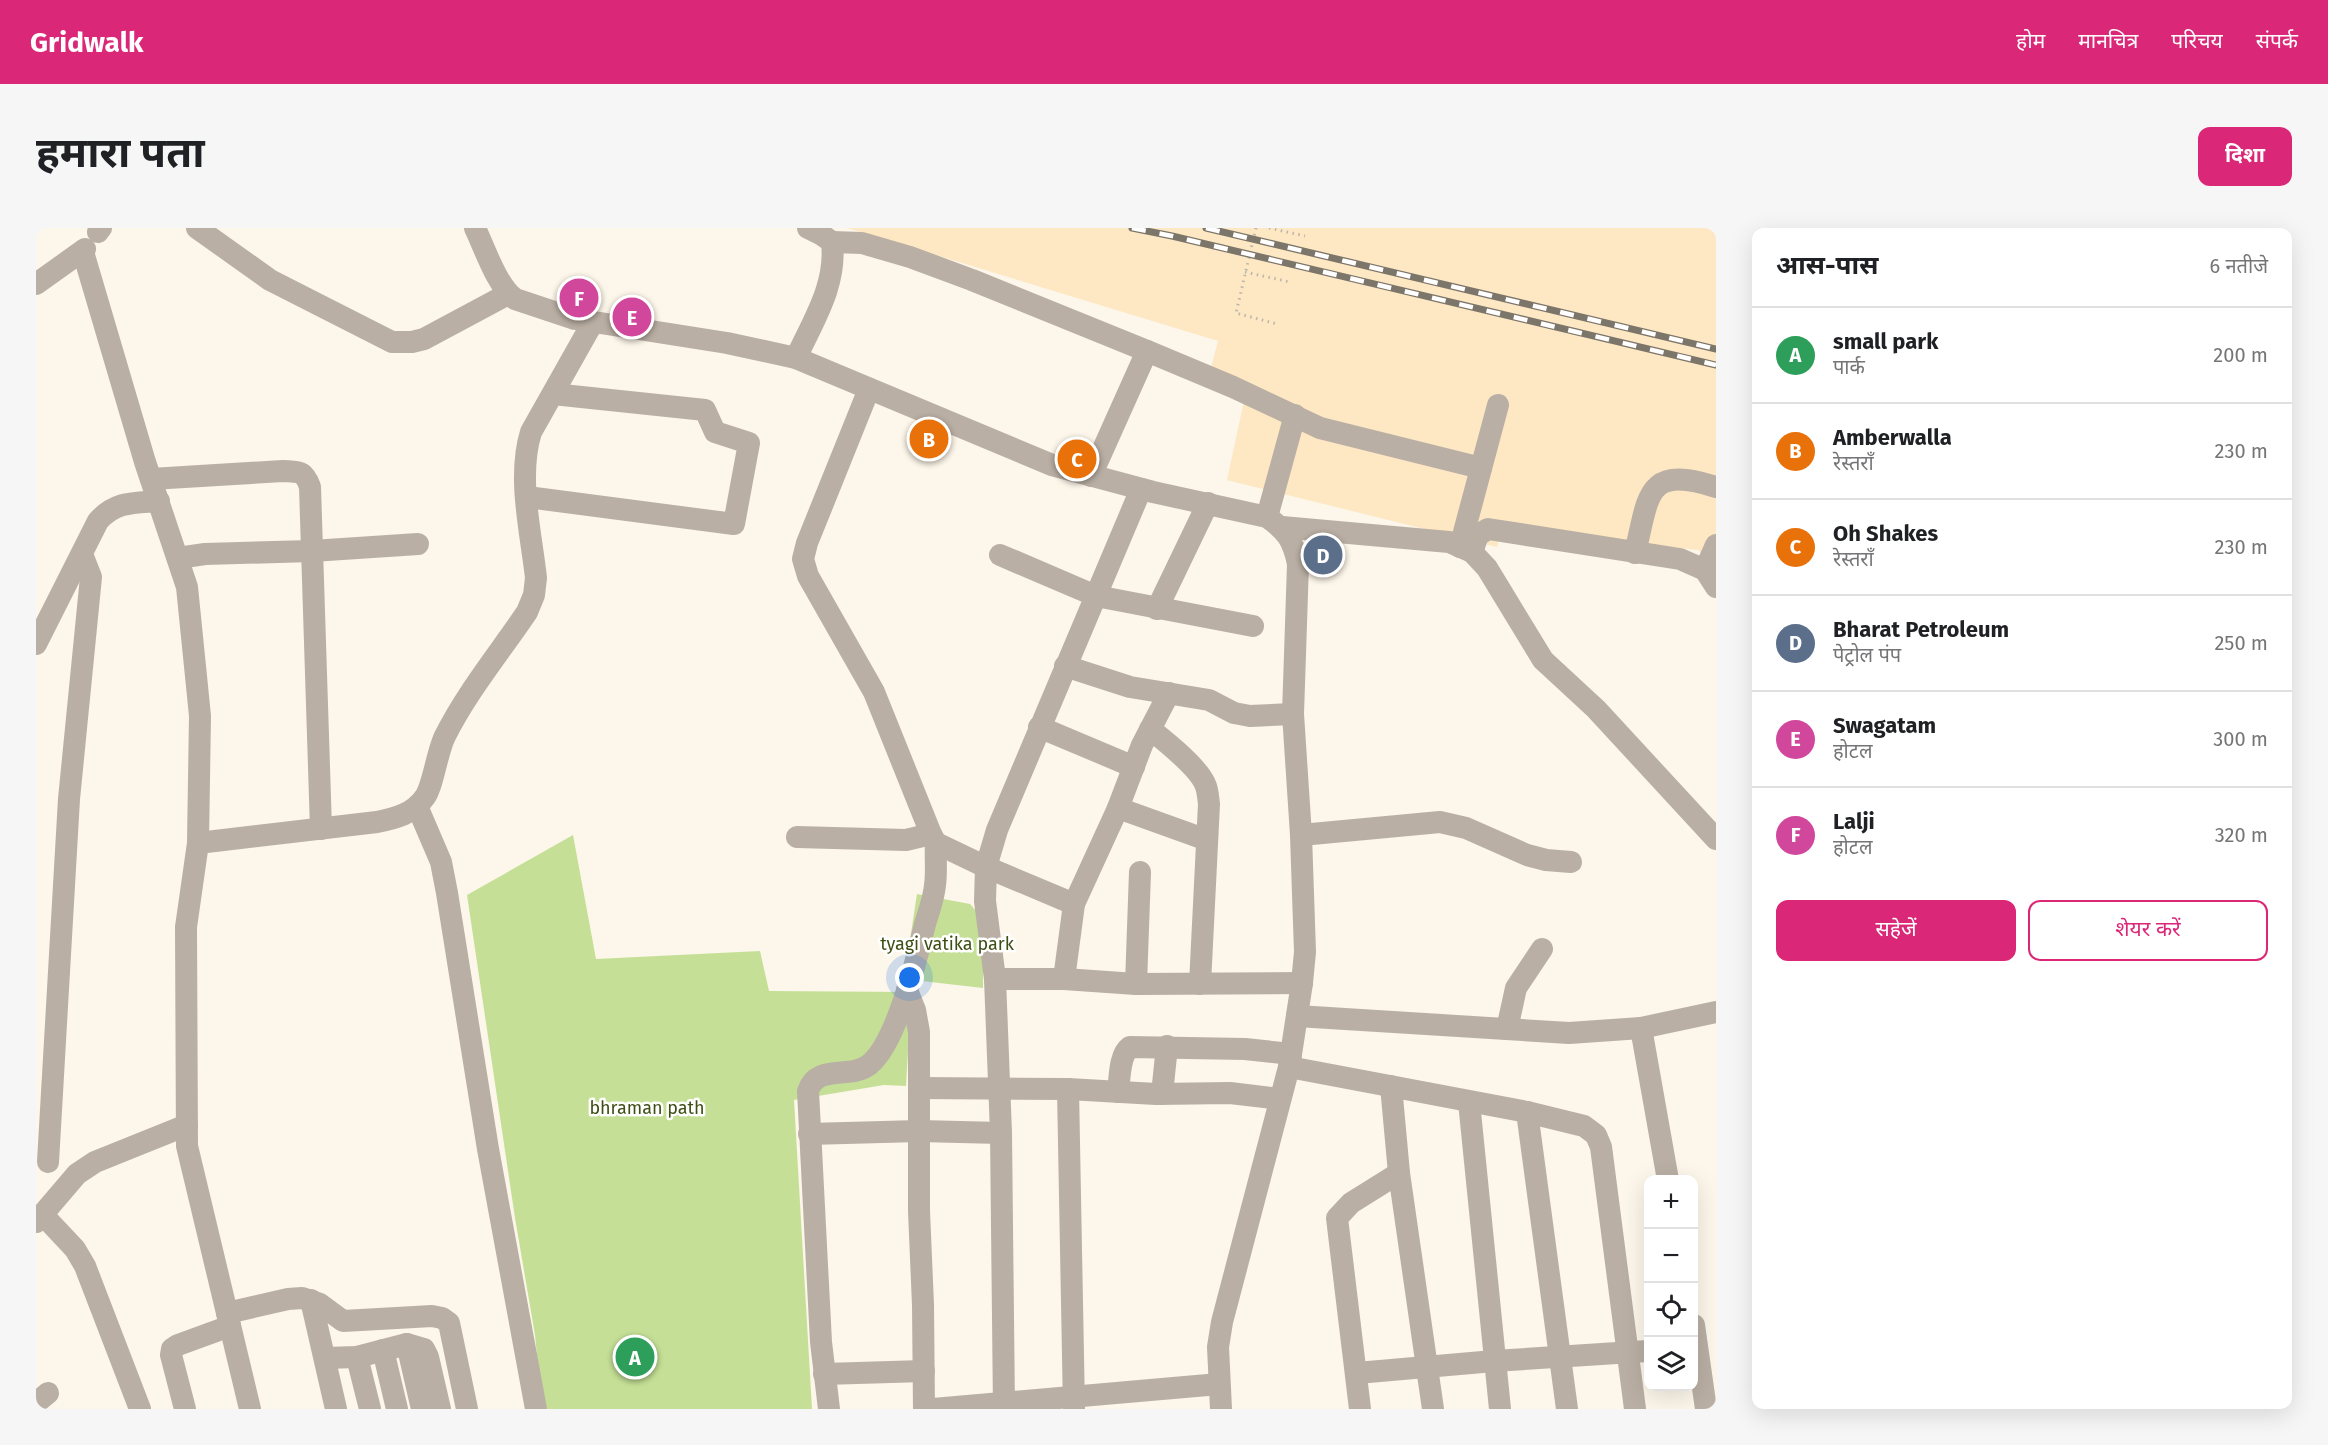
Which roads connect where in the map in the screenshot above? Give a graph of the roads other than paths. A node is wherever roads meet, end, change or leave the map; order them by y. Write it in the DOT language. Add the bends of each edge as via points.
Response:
graph roads {
  1 [pos="197,228"];
  2 [pos="474,228"];
  3 [pos="808,228"];
  4 [pos="91,240"];
  5 [pos="832,242"];
  6 [pos="36,284"];
  7 [pos="508,294"];
  8 [pos="593,322"];
  9 [pos="1147,351"];
  10 [pos="796,358"];
  11 [pos="869,389"];
  12 [pos="553,394"];
  13 [pos="1498,405"];
  14 [pos="1295,415"];
  15 [pos="1481,468"];
  16 [pos="1091,476"];
  17 [pos="151,479"];
  18 [pos="1716,487"];
  19 [pos="1141,489"];
  20 [pos="527,497"];
  21 [pos="159,501"];
  22 [pos="1208,503"];
  23 [pos="1274,522"];
  24 [pos="418,544"];
  25 [pos="1716,545"];
  26 [pos="1466,550"];
  27 [pos="312,551"];
  28 [pos="1635,553"];
  29 [pos="82,554"];
  30 [pos="1000,555"];
  31 [pos="178,558"];
  32 [pos="1710,579"];
  33 [pos="1096,596"];
  34 [pos="1157,609"];
  35 [pos="1253,626"];
  36 [pos="36,645"];
  37 [pos="1065,666"];
  38 [pos="1169,693"];
  39 [pos="1293,714"];
  40 [pos="1040,727"];
  41 [pos="1150,729"];
  42 [pos="1134,767"];
  43 [pos="417,807"];
  44 [pos="1118,808"];
  45 [pos="321,829"];
  46 [pos="1301,835"];
  47 [pos="797,837"];
  48 [pos="934,839"];
  49 [pos="1716,839"];
  50 [pos="1207,840"];
  51 [pos="198,843"];
  52 [pos="1571,862"];
  53 [pos="986,867"];
  54 [pos="1140,872"];
  55 [pos="1074,904"];
  56 [pos="1542,949"];
  57 [pos="995,979"];
  58 [pos="1064,979"];
  59 [pos="1302,983"];
  60 [pos="1136,984"];
  61 [pos="1200,984"];
  62 [pos="907,990"];
  63 [pos="1716,1012"];
  64 [pos="1297,1016"];
  65 [pos="1641,1028"];
  66 [pos="1507,1029"];
  67 [pos="1167,1046"];
  68 [pos="1290,1061"];
  69 [pos="1391,1086"];
  70 [pos="918,1088"];
  71 [pos="999,1089"];
  72 [pos="1068,1089"];
  73 [pos="1118,1092"];
  74 [pos="1162,1094"];
  75 [pos="1280,1099"];
  76 [pos="1469,1102"];
  77 [pos="1527,1112"];
  78 [pos="187,1125"];
  79 [pos="919,1131"];
  80 [pos="1001,1133"];
  81 [pos="809,1134"];
  82 [pos="42,1163"];
  83 [pos="1399,1173"];
  84 [pos="77,1174"];
  85 [pos="1667,1175"];
  86 [pos="39,1218"];
  87 [pos="311,1300"];
  88 [pos="228,1320"];
  89 [pos="407,1344"];
  90 [pos="1702,1348"];
  91 [pos="383,1350"];
  92 [pos="1638,1351"];
  93 [pos="1561,1356"];
  94 [pos="325,1358"];
  95 [pos="357,1358"];
  96 [pos="1494,1360"];
  97 [pos="1427,1366"];
  98 [pos="924,1371"];
  99 [pos="1357,1373"];
  100 [pos="824,1374"];
  101 [pos="1219,1384"];
  102 [pos="1074,1403"];
  103 [pos="1004,1406"];
  104 [pos="140,1409"];
  105 [pos="185,1409"];
  106 [pos="250,1409"];
  107 [pos="336,1409"];
  108 [pos="370,1409"];
  109 [pos="398,1409"];
  110 [pos="422,1409"];
  111 [pos="440,1409"];
  112 [pos="467,1409"];
  113 [pos="536,1409"];
  114 [pos="829,1409"];
  115 [pos="924,1409"];
  116 [pos="933,1409"];
  117 [pos="1221,1409"];
  118 [pos="1360,1409"];
  119 [pos="1433,1409"];
  120 [pos="1500,1409"];
  121 [pos="1567,1409"];
  122 [pos="1635,1409"];
  123 [pos="1706,1409"];
  1 -- 7 [label="street" via="270,280 392,342 424,339"];
  2 -- 7 [label="street"];
  3 -- 5 [label="street"];
  4 -- 6 [label="street"];
  4 -- 17 [label="street"];
  5 -- 9 [label="street" via="862,243 910,257"];
  5 -- 10 [label="street" via="828,290"];
  7 -- 8 [label="street"];
  8 -- 10 [label="street"];
  8 -- 12 [label="street"];
  9 -- 14 [label="street"];
  9 -- 16 [label="street"];
  10 -- 11 [label="street"];
  11 -- 16 [label="street" via="1052,465"];
  11 -- 48 [label="street" via="803,559 808,576 874,692"];
  12 -- 20 [label="street" via="526,448"];
  12 -- 20 [label="street" via="705,410 715,432 749,443 734,524"];
  13 -- 15 [label="street"];
  14 -- 15 [label="street" via="1320,428"];
  14 -- 23 [label="street"];
  15 -- 26 [label="street"];
  16 -- 19 [label="street"];
  17 -- 21 [label="street"];
  17 -- 27 [label="street" via="302,473 310,487"];
  18 -- 28 [label="street" via="1667,480 1657,485 1649,496"];
  19 -- 22 [label="street"];
  19 -- 33 [label="street"];
  20 -- 43 [label="street" via="536,578 534,595 527,612 452,723 439,750 427,795"];
  21 -- 29 [label="street" via="123,504 107,511"];
  21 -- 31 [label="street"];
  22 -- 23 [label="street"];
  22 -- 34 [label="street"];
  23 -- 26 [label="street" via="1449,542"];
  23 -- 39 [label="street" via="1294,545 1298,564"];
  24 -- 27 [label="street"];
  25 -- 32 [label="street"];
  26 -- 28 [label="street" via="1488,529"];
  26 -- 49 [label="street" via="1487,568 1543,660 1596,709"];
  27 -- 31 [label="street"];
  27 -- 45 [label="street"];
  28 -- 32 [label="street" via="1680,559"];
  29 -- 36 [label="street"];
  29 -- 82 [label="street" via="91,577 69,799"];
  30 -- 33 [label="street"];
  31 -- 51 [label="street" via="187,587 200,716"];
  33 -- 34 [label="street"];
  33 -- 37 [label="street"];
  34 -- 35 [label="street"];
  37 -- 38 [label="street" via="1130,687"];
  37 -- 40 [label="street"];
  38 -- 39 [label="street" via="1209,700 1234,713 1250,716"];
  38 -- 41 [label="street"];
  39 -- 46 [label="street"];
  40 -- 42 [label="street"];
  40 -- 53 [label="street" via="997,830"];
  41 -- 42 [label="street"];
  41 -- 50 [label="street" via="1205,783 1209,804"];
  42 -- 44 [label="street"];
  43 -- 45 [label="street" via="402,816 377,822"];
  43 -- 113 [label="street" via="441,862"];
  44 -- 50 [label="street"];
  44 -- 55 [label="street"];
  45 -- 51 [label="street"];
  46 -- 52 [label="street" via="1440,822 1460,826 1536,858"];
  46 -- 59 [label="street" via="1305,952"];
  47 -- 48 [label="street"];
  48 -- 53 [label="street"];
  48 -- 62 [label="street" via="934,893"];
  50 -- 61 [label="street"];
  51 -- 78 [label="street" via="186,927"];
  53 -- 55 [label="street"];
  53 -- 57 [label="street" via="985,901"];
  54 -- 60 [label="street"];
  55 -- 58 [label="street"];
  56 -- 66 [label="street" via="1516,988"];
  57 -- 58 [label="street"];
  57 -- 71 [label="street"];
  58 -- 60 [label="street"];
  59 -- 61 [label="street"];
  59 -- 64 [label="street"];
  60 -- 61 [label="street"];
  62 -- 70 [label="street" via="918,1032"];
  62 -- 81 [label="street" via="888,1037 872,1062 862,1068 817,1077 810,1085"];
  63 -- 65 [label="street"];
  64 -- 66 [label="street"];
  64 -- 68 [label="street"];
  65 -- 66 [label="street" via="1569,1033"];
  65 -- 85 [label="street"];
  67 -- 68 [label="street" via="1245,1049"];
  67 -- 73 [label="street" via="1125,1050"];
  67 -- 74 [label="street"];
  68 -- 69 [label="street"];
  68 -- 75 [label="street"];
  69 -- 76 [label="street"];
  69 -- 83 [label="street"];
  70 -- 71 [label="street"];
  70 -- 79 [label="street"];
  71 -- 72 [label="street"];
  71 -- 80 [label="street"];
  72 -- 73 [label="street"];
  72 -- 102 [label="street"];
  73 -- 74 [label="street"];
  74 -- 75 [label="street" via="1230,1093"];
  75 -- 101 [label="street" via="1222,1322"];
  76 -- 77 [label="street"];
  76 -- 96 [label="street"];
  77 -- 92 [label="street" via="1584,1126 1596,1135"];
  77 -- 93 [label="street"];
  78 -- 84 [label="street" via="95,1162"];
  78 -- 88 [label="street" via="187,1146"];
  79 -- 80 [label="street"];
  79 -- 81 [label="street"];
  79 -- 98 [label="street"];
  80 -- 103 [label="street"];
  81 -- 100 [label="street"];
  82 -- 84 [label="street"];
  83 -- 97 [label="street"];
  83 -- 99 [label="street" via="1351,1203 1337,1218"];
  84 -- 86 [label="street"];
  86 -- 104 [label="street" via="75,1249 86,1266"];
  87 -- 88 [label="street" via="288,1299"];
  87 -- 94 [label="street"];
  87 -- 112 [label="street" via="343,1321 442,1318 449,1323"];
  88 -- 105 [label="street" via="172,1349"];
  88 -- 106 [label="street"];
  89 -- 91 [label="street"];
  89 -- 110 [label="street"];
  89 -- 111 [label="street" via="424,1349"];
  90 -- 123 [label="street"];
  91 -- 95 [label="street"];
  91 -- 109 [label="street"];
  92 -- 93 [label="street"];
  92 -- 122 [label="street"];
  93 -- 96 [label="street"];
  93 -- 121 [label="street"];
  94 -- 95 [label="street"];
  94 -- 107 [label="street"];
  95 -- 108 [label="street"];
  96 -- 97 [label="street"];
  96 -- 120 [label="street"];
  97 -- 99 [label="street"];
  97 -- 119 [label="street"];
  98 -- 100 [label="street"];
  98 -- 115 [label="street"];
  99 -- 118 [label="street"];
  100 -- 114 [label="street"];
  101 -- 102 [label="street"];
  101 -- 117 [label="street"];
  102 -- 103 [label="street"];
  103 -- 116 [label="street"];
}
